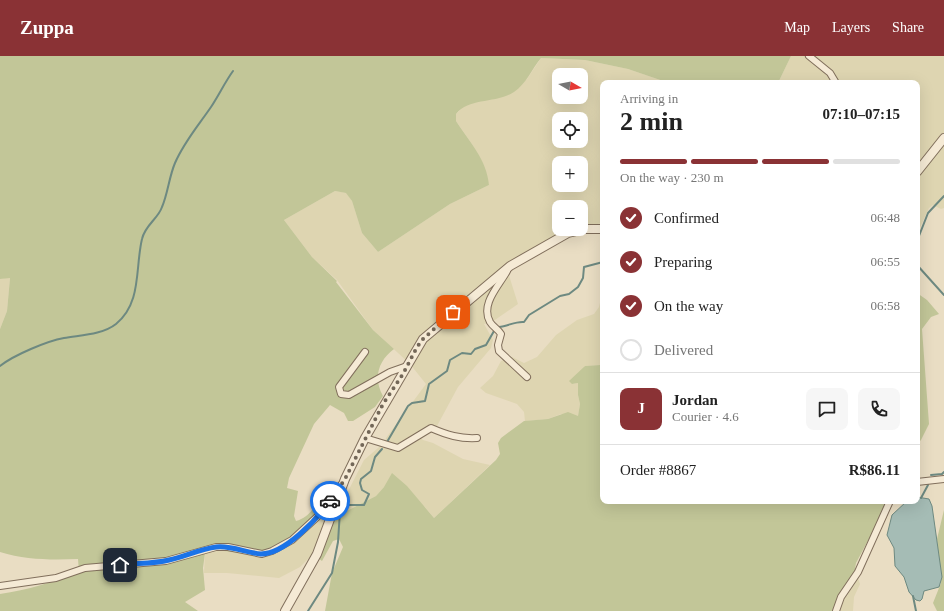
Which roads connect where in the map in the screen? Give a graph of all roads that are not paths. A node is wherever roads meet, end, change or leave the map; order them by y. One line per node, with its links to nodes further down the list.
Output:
1 (809, 56): 2 (street)
2 (834, 80)
3 (944, 138): 4 (street)
4 (920, 168)
5 (600, 229): 6 (street)
6 (510, 266): 8 (street); 9 (street)
7 (365, 352): 8 (street)
8 (407, 366): 10 (street)
9 (527, 377)
10 (365, 438): 11 (street); 12 (street)
11 (477, 438)
12 (345, 479): 16 (street); 17 (street)
13 (944, 479): 14 (street)
14 (920, 482)
15 (889, 504): 18 (street)
16 (0, 586)
17 (285, 611)
18 (836, 611)

